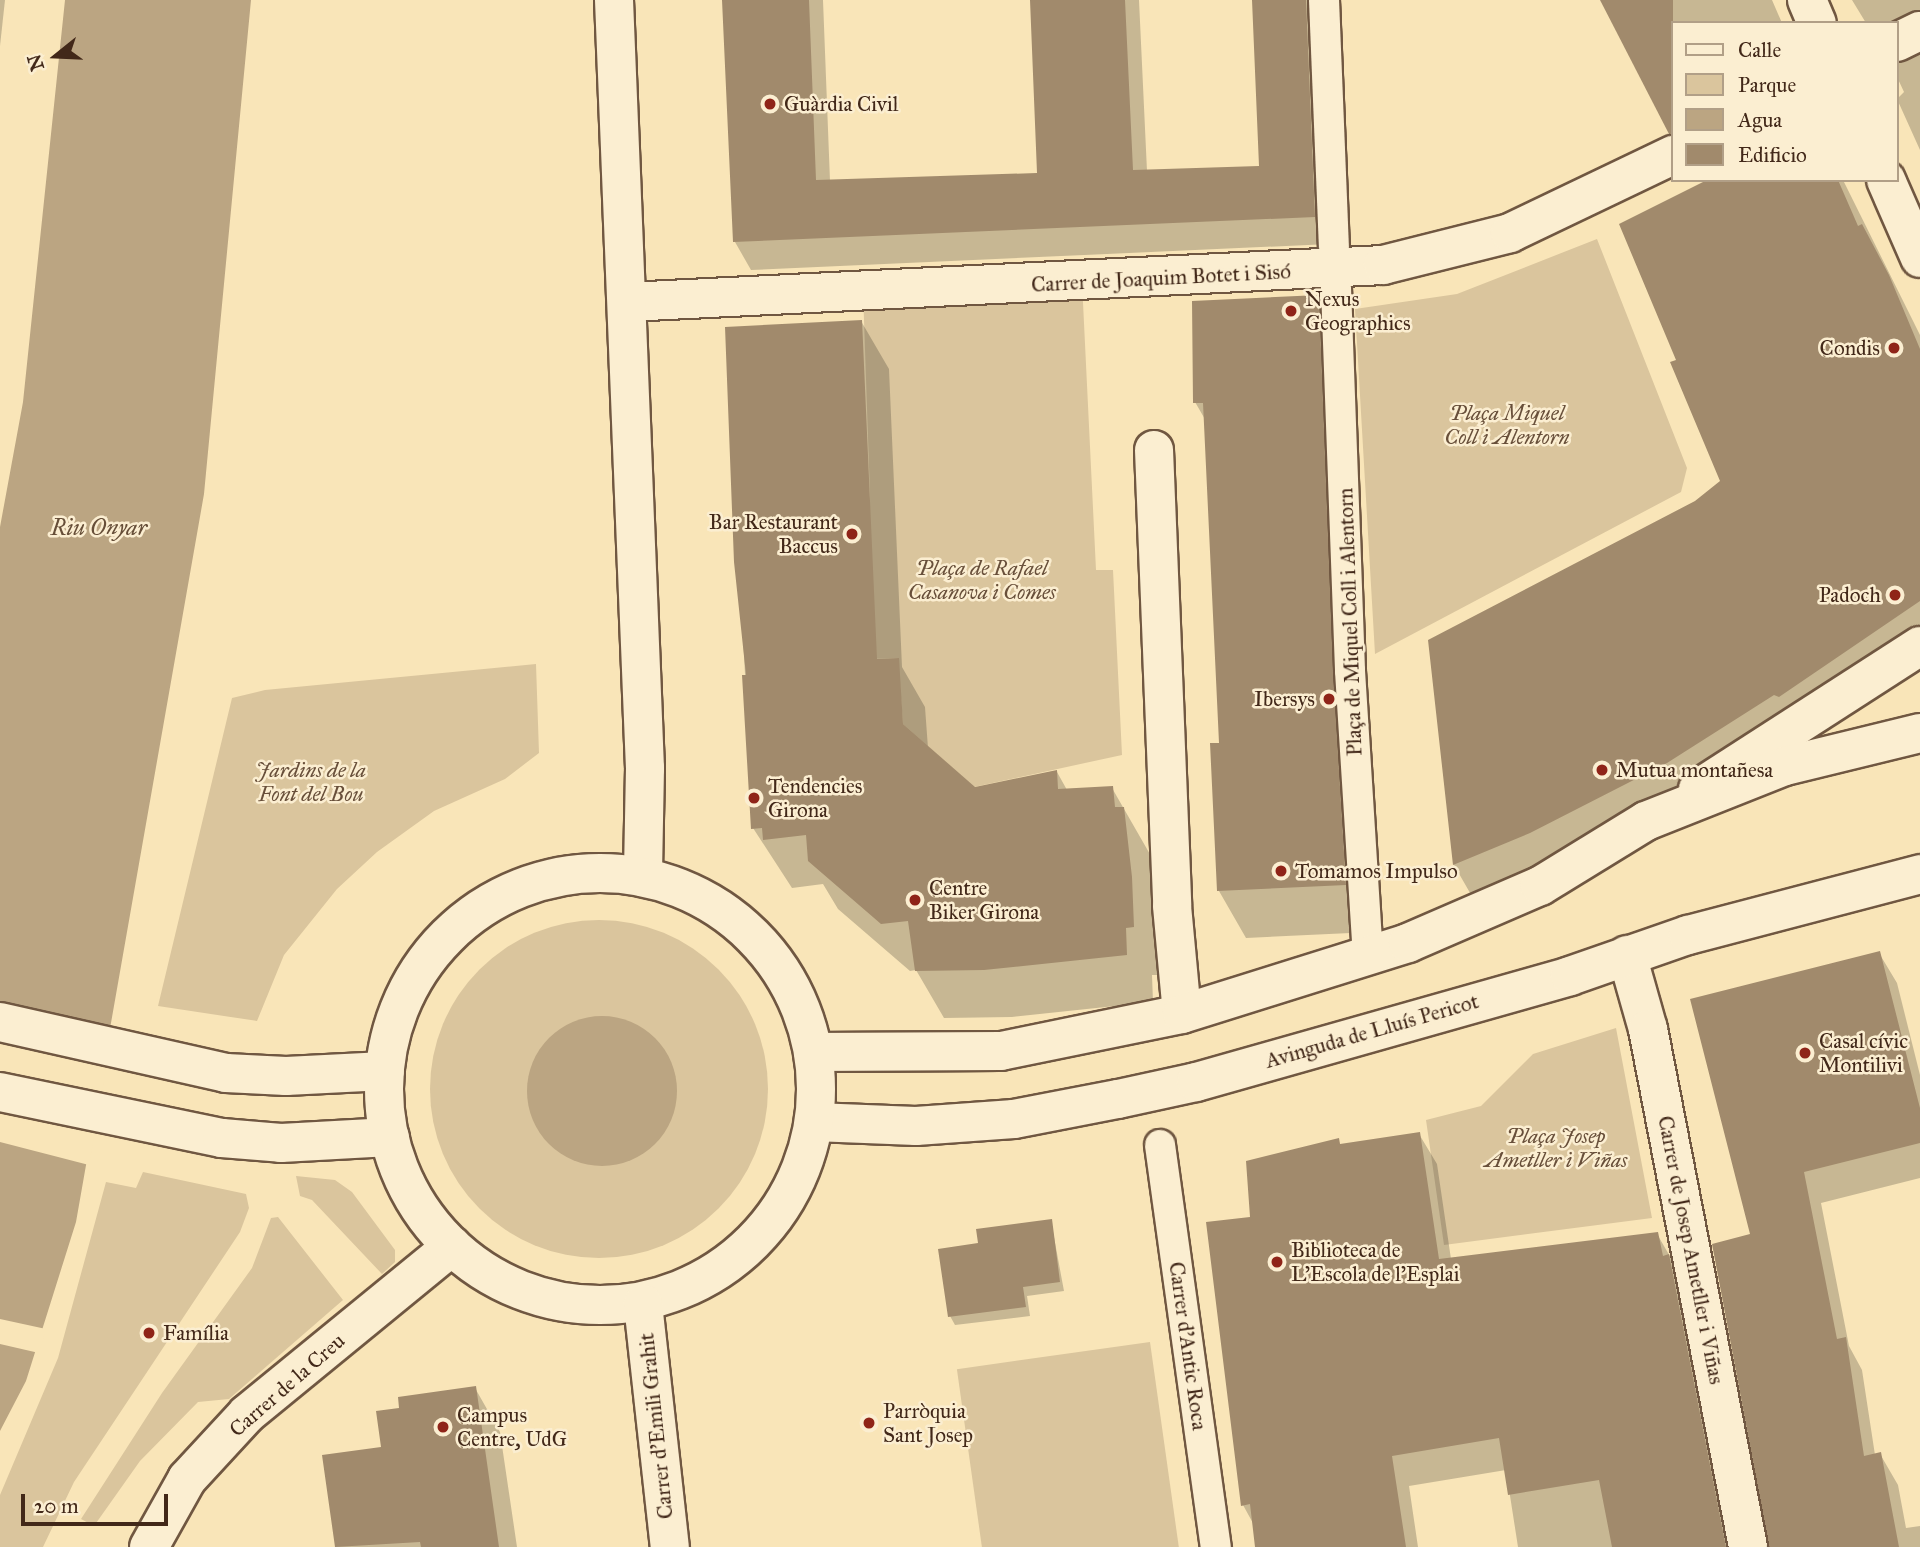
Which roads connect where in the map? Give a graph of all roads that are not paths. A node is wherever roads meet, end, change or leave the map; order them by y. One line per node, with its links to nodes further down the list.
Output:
1 (614, 0): 12 (street)
2 (1324, 0): 9 (street)
3 (1807, 0): 4 (street)
4 (1816, 21)
5 (1920, 31): 6 (street)
6 (1899, 41)
7 (1672, 155): 12 (street, Carrer de Joaquim Botet i Sisó)
8 (1887, 182): 10 (street)
9 (1334, 247)
10 (1920, 258)
11 (1336, 288): 20 (street, Plaça de Miquel Coll i Alentorn)
12 (627, 302): 18 (street)
13 (1154, 450): 21 (street)
14 (1920, 646): 16 (street)
15 (1920, 733): 16 (street)
16 (1646, 821): 20 (street)
17 (1920, 874): 19 (street, Avinguda de Lluís Pericot)
18 (643, 877): 23 (street); 24 (street)
19 (1627, 955): 26 (street, Avinguda de Lluís Pericot); 34 (street, Carrer de Josep Ametller i Viñas)
20 (1368, 956): 21 (street)
21 (1182, 1014): 23 (street)
22 (0, 1022): 24 (street)
23 (813, 1052): 26 (street)
24 (385, 1071): 27 (street)
25 (0, 1092): 27 (street)
26 (814, 1122): 30 (street)
27 (390, 1137): 29 (street)
28 (1160, 1144): 33 (street, Carrer d'Antic Roca)
29 (452, 1246): 30 (street); 31 (street, Carrer de la Creu)
30 (643, 1304): 32 (street, Carrer d'Emili Grahit)
31 (149, 1547)
32 (670, 1547)
33 (1216, 1547)
34 (1748, 1547)

